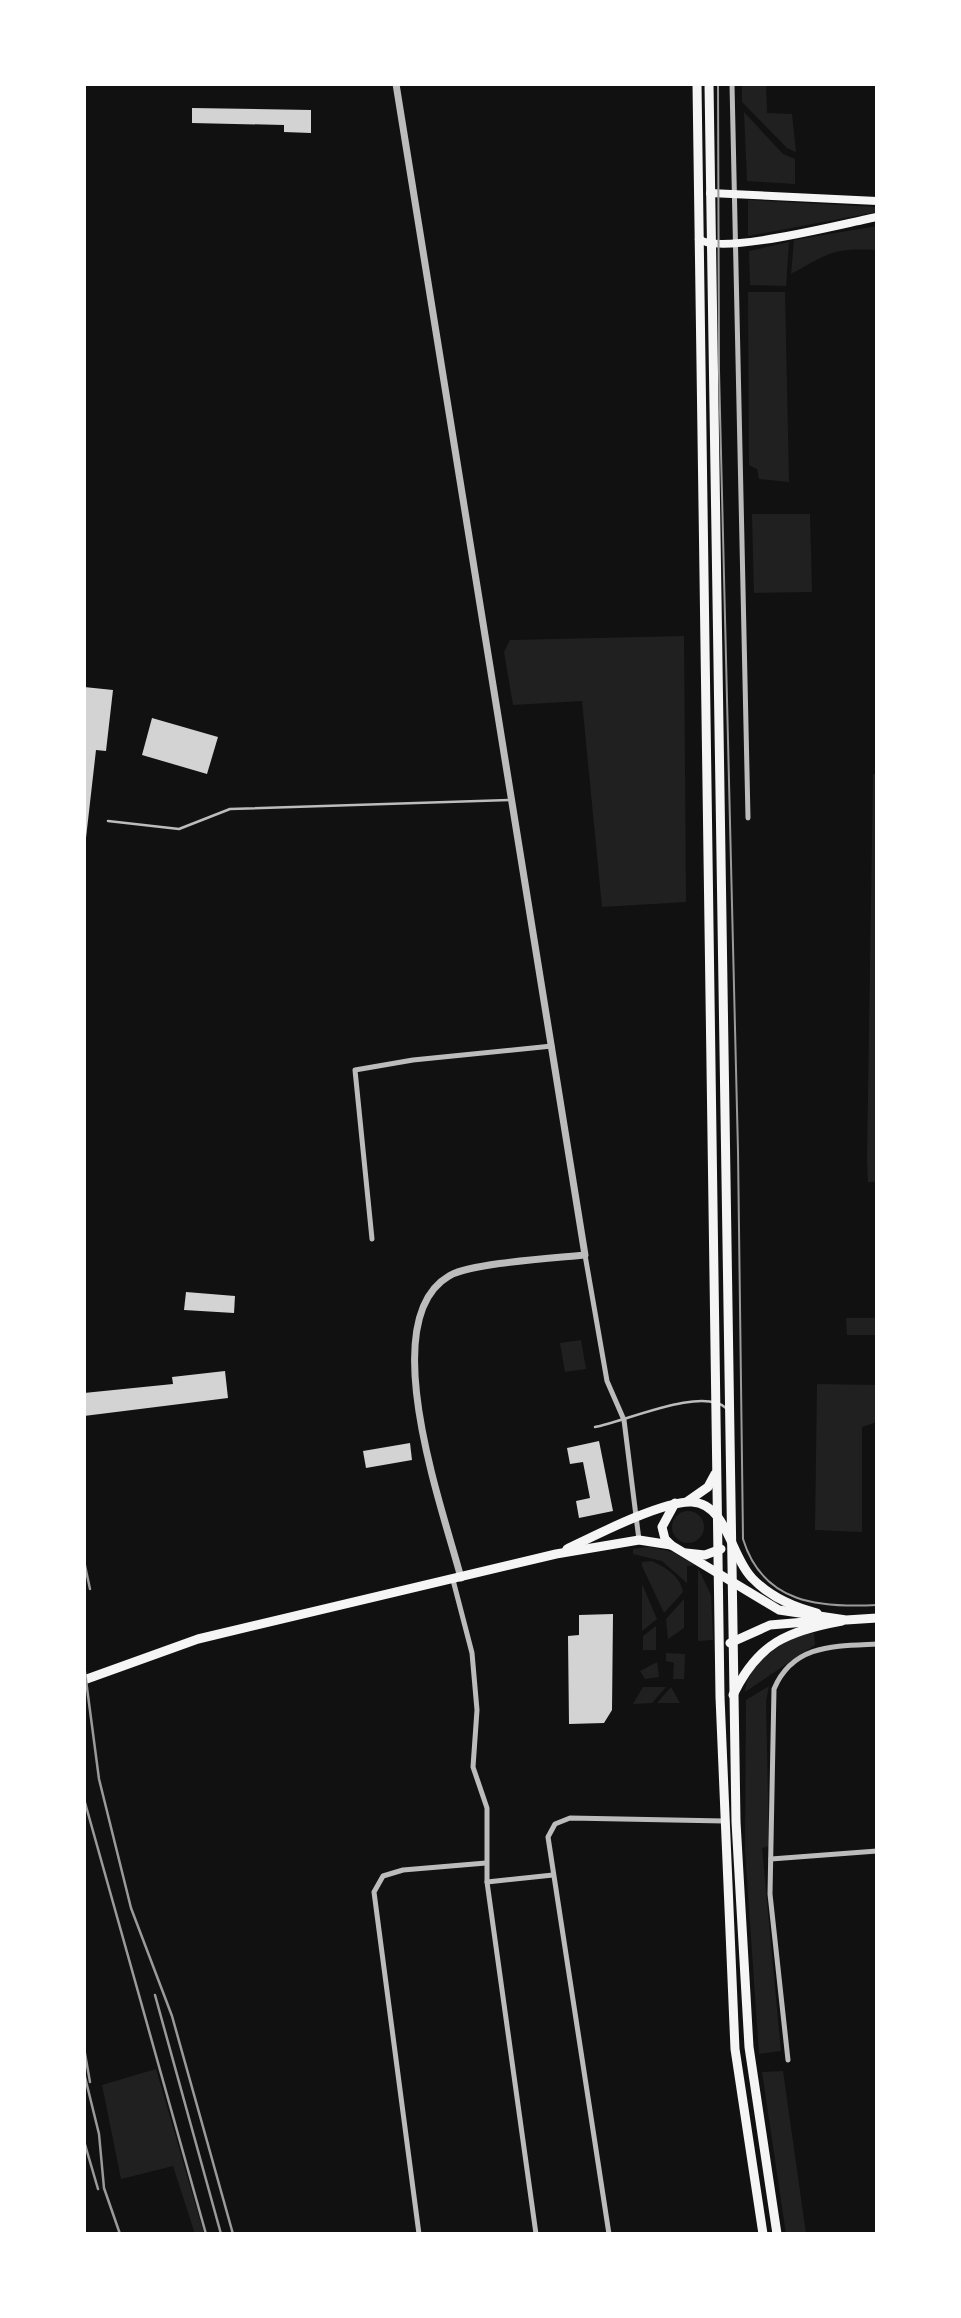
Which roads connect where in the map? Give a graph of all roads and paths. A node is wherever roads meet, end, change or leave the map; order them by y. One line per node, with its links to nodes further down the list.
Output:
1 (396, 84): 12 (street)
2 (697, 84): 9 (main road)
3 (709, 84): 5 (main road)
4 (732, 84): 6 (street)
5 (710, 193): 6 (main road); 11 (main road)
6 (733, 194): 7 (main road); 10 (street)
7 (877, 201)
8 (877, 217): 10 (main road)
9 (699, 239): 11 (main road); 18 (main road)
10 (736, 245): 11 (main road); 13 (street)
11 (710, 246): 19 (main road)
12 (513, 800): 14 (lane); 15 (street)
13 (748, 818)
14 (108, 821)
15 (552, 1046): 16 (street); 17 (street)
16 (372, 1239)
17 (585, 1255): 20 (street); 34 (street)
18 (715, 1402): 19 (lane); 20 (lane); 22 (main road)
19 (728, 1410): 28 (main road)
20 (624, 1420): 21 (lane); 26 (street)
21 (595, 1427)
22 (716, 1469): 23 (main road); 25 (main road)
23 (688, 1501): 24 (main road); 25 (main road)
24 (674, 1503): 26 (main road); 29 (main road)
25 (717, 1517): 28 (main road); 30 (main road)
26 (637, 1518): 27 (street); 32 (main road)
27 (639, 1541): 29 (main road); 32 (main road)
28 (730, 1542): 30 (main road); 35 (main road); 37 (main road)
29 (671, 1545): 31 (main road)
30 (718, 1551): 31 (main road); 33 (main road)
31 (686, 1553): 33 (main road)
32 (556, 1554): 34 (main road)
33 (719, 1575): 35 (main road); 40 (main road)
34 (457, 1579): 41 (main road); 46 (street)
35 (731, 1583): 37 (main road); 38 (main road)
36 (877, 1618): 37 (main road)
37 (846, 1620): 38 (main road); 42 (main road)
38 (732, 1641): 40 (main road); 42 (main road)
39 (877, 1644): 45 (street)
40 (719, 1653): 43 (main road)
41 (84, 1680)
42 (732, 1696): 54 (main road)
43 (724, 1821): 47 (street); 53 (main road)
44 (877, 1851): 45 (street)
45 (771, 1859): 49 (street)
46 (486, 1863): 48 (street); 50 (street)
47 (553, 1875): 48 (street); 52 (street)
48 (486, 1882): 51 (street)
49 (788, 2060)
50 (419, 2234)
51 (536, 2234)
52 (609, 2234)
53 (763, 2234)
54 (777, 2234)

